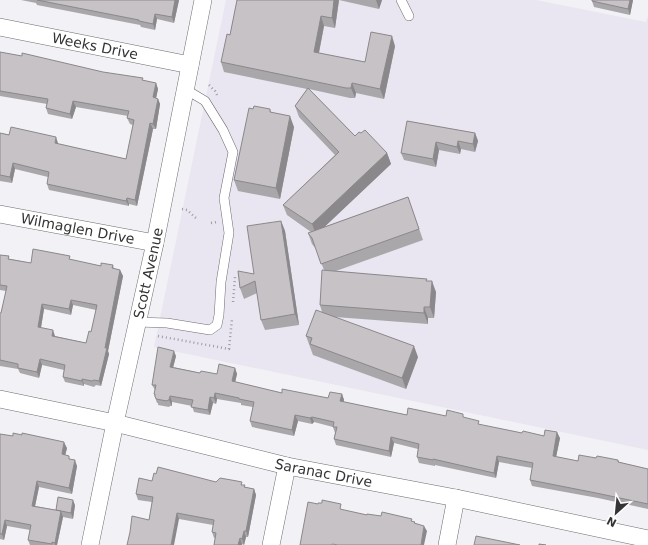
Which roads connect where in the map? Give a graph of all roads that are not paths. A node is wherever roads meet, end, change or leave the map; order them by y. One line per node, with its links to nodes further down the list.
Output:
1 (203, 0): 5 (street, Scott Avenue)
2 (401, 0): 3 (lane)
3 (409, 16)
4 (0, 27): 5 (street, Weeks Drive)
5 (190, 64): 6 (street, Scott Avenue)
6 (185, 89): 8 (street, Scott Avenue); 9 (lane)
7 (0, 214): 8 (street, Wilmaglen Drive)
8 (155, 242): 9 (street, Scott Avenue)
9 (137, 322): 11 (street, Scott Avenue)
10 (0, 399): 11 (street, Saranac Drive)
11 (115, 423): 12 (street, Saranac Drive); 15 (street, Scott Avenue)
12 (287, 466): 13 (street, Saranac Drive); 16 (street)
13 (456, 498): 14 (street, Saranac Drive); 17 (street)
14 (648, 539)
15 (90, 545)
16 (271, 545)
17 (447, 545)

